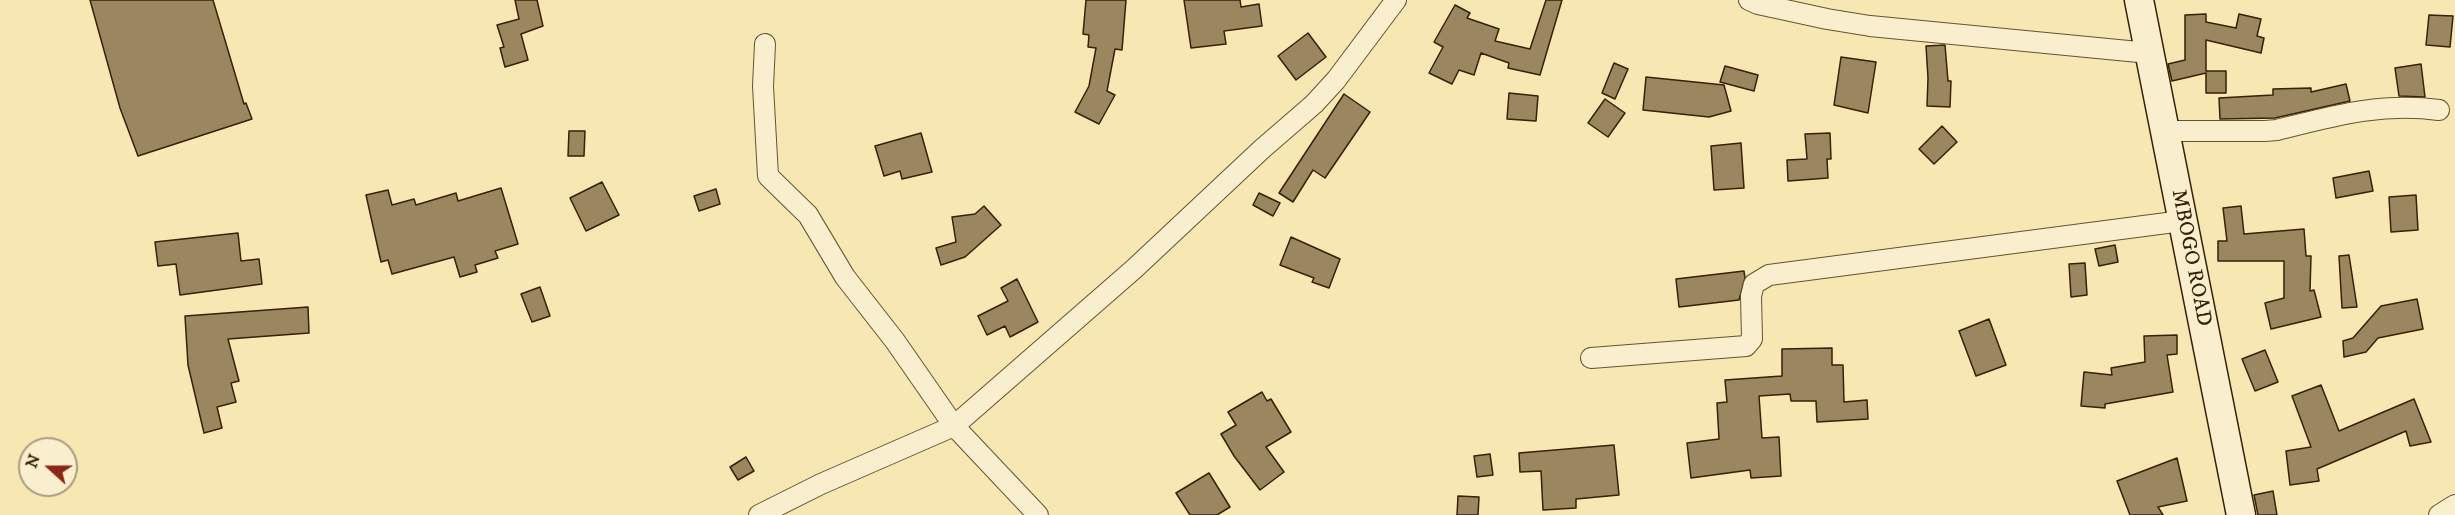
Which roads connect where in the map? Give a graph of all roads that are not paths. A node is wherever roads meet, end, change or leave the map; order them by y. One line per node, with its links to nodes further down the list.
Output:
1 (1396, 0): 10 (street)
2 (1749, 0): 5 (street)
3 (2139, 0): 5 (main road, MBOGO ROAD)
4 (765, 44): 10 (street)
5 (2149, 53): 7 (main road, MBOGO ROAD)
6 (2439, 110): 7 (street)
7 (2165, 131): 8 (main road, MBOGO ROAD)
8 (2182, 221): 9 (street); 14 (main road, MBOGO ROAD)
9 (1591, 358)
10 (954, 426): 12 (street); 13 (street)
11 (2455, 505): 15 (street)
12 (759, 515)
13 (1038, 515)
14 (2241, 515)
15 (2439, 515)

